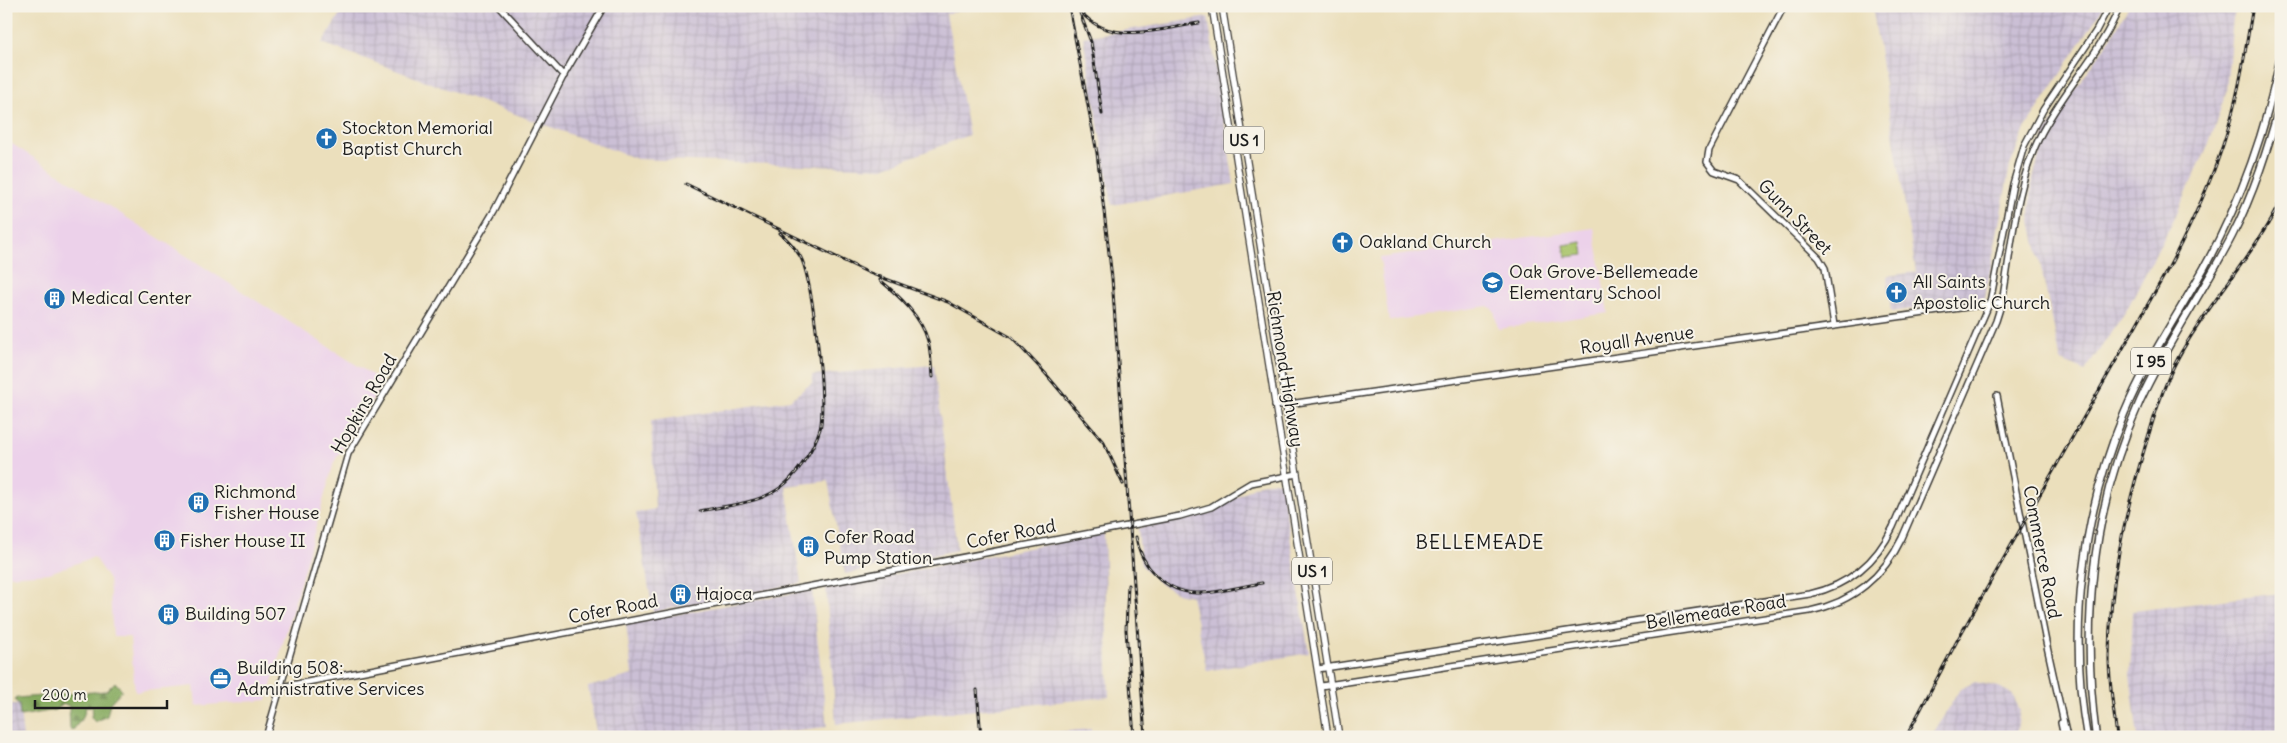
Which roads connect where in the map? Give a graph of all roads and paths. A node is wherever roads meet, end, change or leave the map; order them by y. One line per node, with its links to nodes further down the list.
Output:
1 (499, 6): 9 (main road)
2 (604, 6): 9 (main road, Hopkins Road)
3 (1212, 6): 16 (main road, Richmond Highway / US 1)
4 (1222, 6): 15 (main road, Richmond Highway / US 1)
5 (1784, 6): 13 (main road, Gunn Street)
6 (2109, 6): 12 (main road)
7 (2120, 6): 11 (main road)
8 (2281, 56): 28 (highway, I 95)
9 (564, 76): 23 (main road, Hopkins Road)
10 (2281, 102): 29 (highway, I 95)
11 (2002, 302): 12 (main road, Royall Avenue); 21 (main road, Bellemeade Road)
12 (1990, 304): 13 (main road, Royall Avenue); 19 (main road, Bellemeade Road)
13 (1834, 325): 15 (main road, Royall Avenue)
14 (1998, 396): 27 (main road, Commerce Road)
15 (1286, 404): 16 (main road, Royall Avenue); 17 (main road, Richmond Highway / US 1)
16 (1275, 406): 18 (main road, Richmond Highway / US 1)
17 (1297, 474): 18 (main road, Cofer Road); 19 (main road, Richmond Highway / US 1)
18 (1287, 475): 20 (main road, Richmond Highway / US 1); 23 (main road, Cofer Road)
19 (1328, 668): 20 (main road, Bellemeade Road); 21 (main road, Richmond Highway / US 1)
20 (1318, 670): 22 (main road, Richmond Highway / US 1)
21 (1331, 685): 22 (main road, Bellemeade Road); 26 (main road, Richmond Highway / US 1)
22 (1321, 686): 25 (main road, Richmond Highway / US 1)
23 (281, 687): 24 (main road, Hopkins Road)
24 (266, 737)
25 (1328, 737)
26 (1338, 737)
27 (2065, 737)
28 (2087, 737)
29 (2096, 737)

